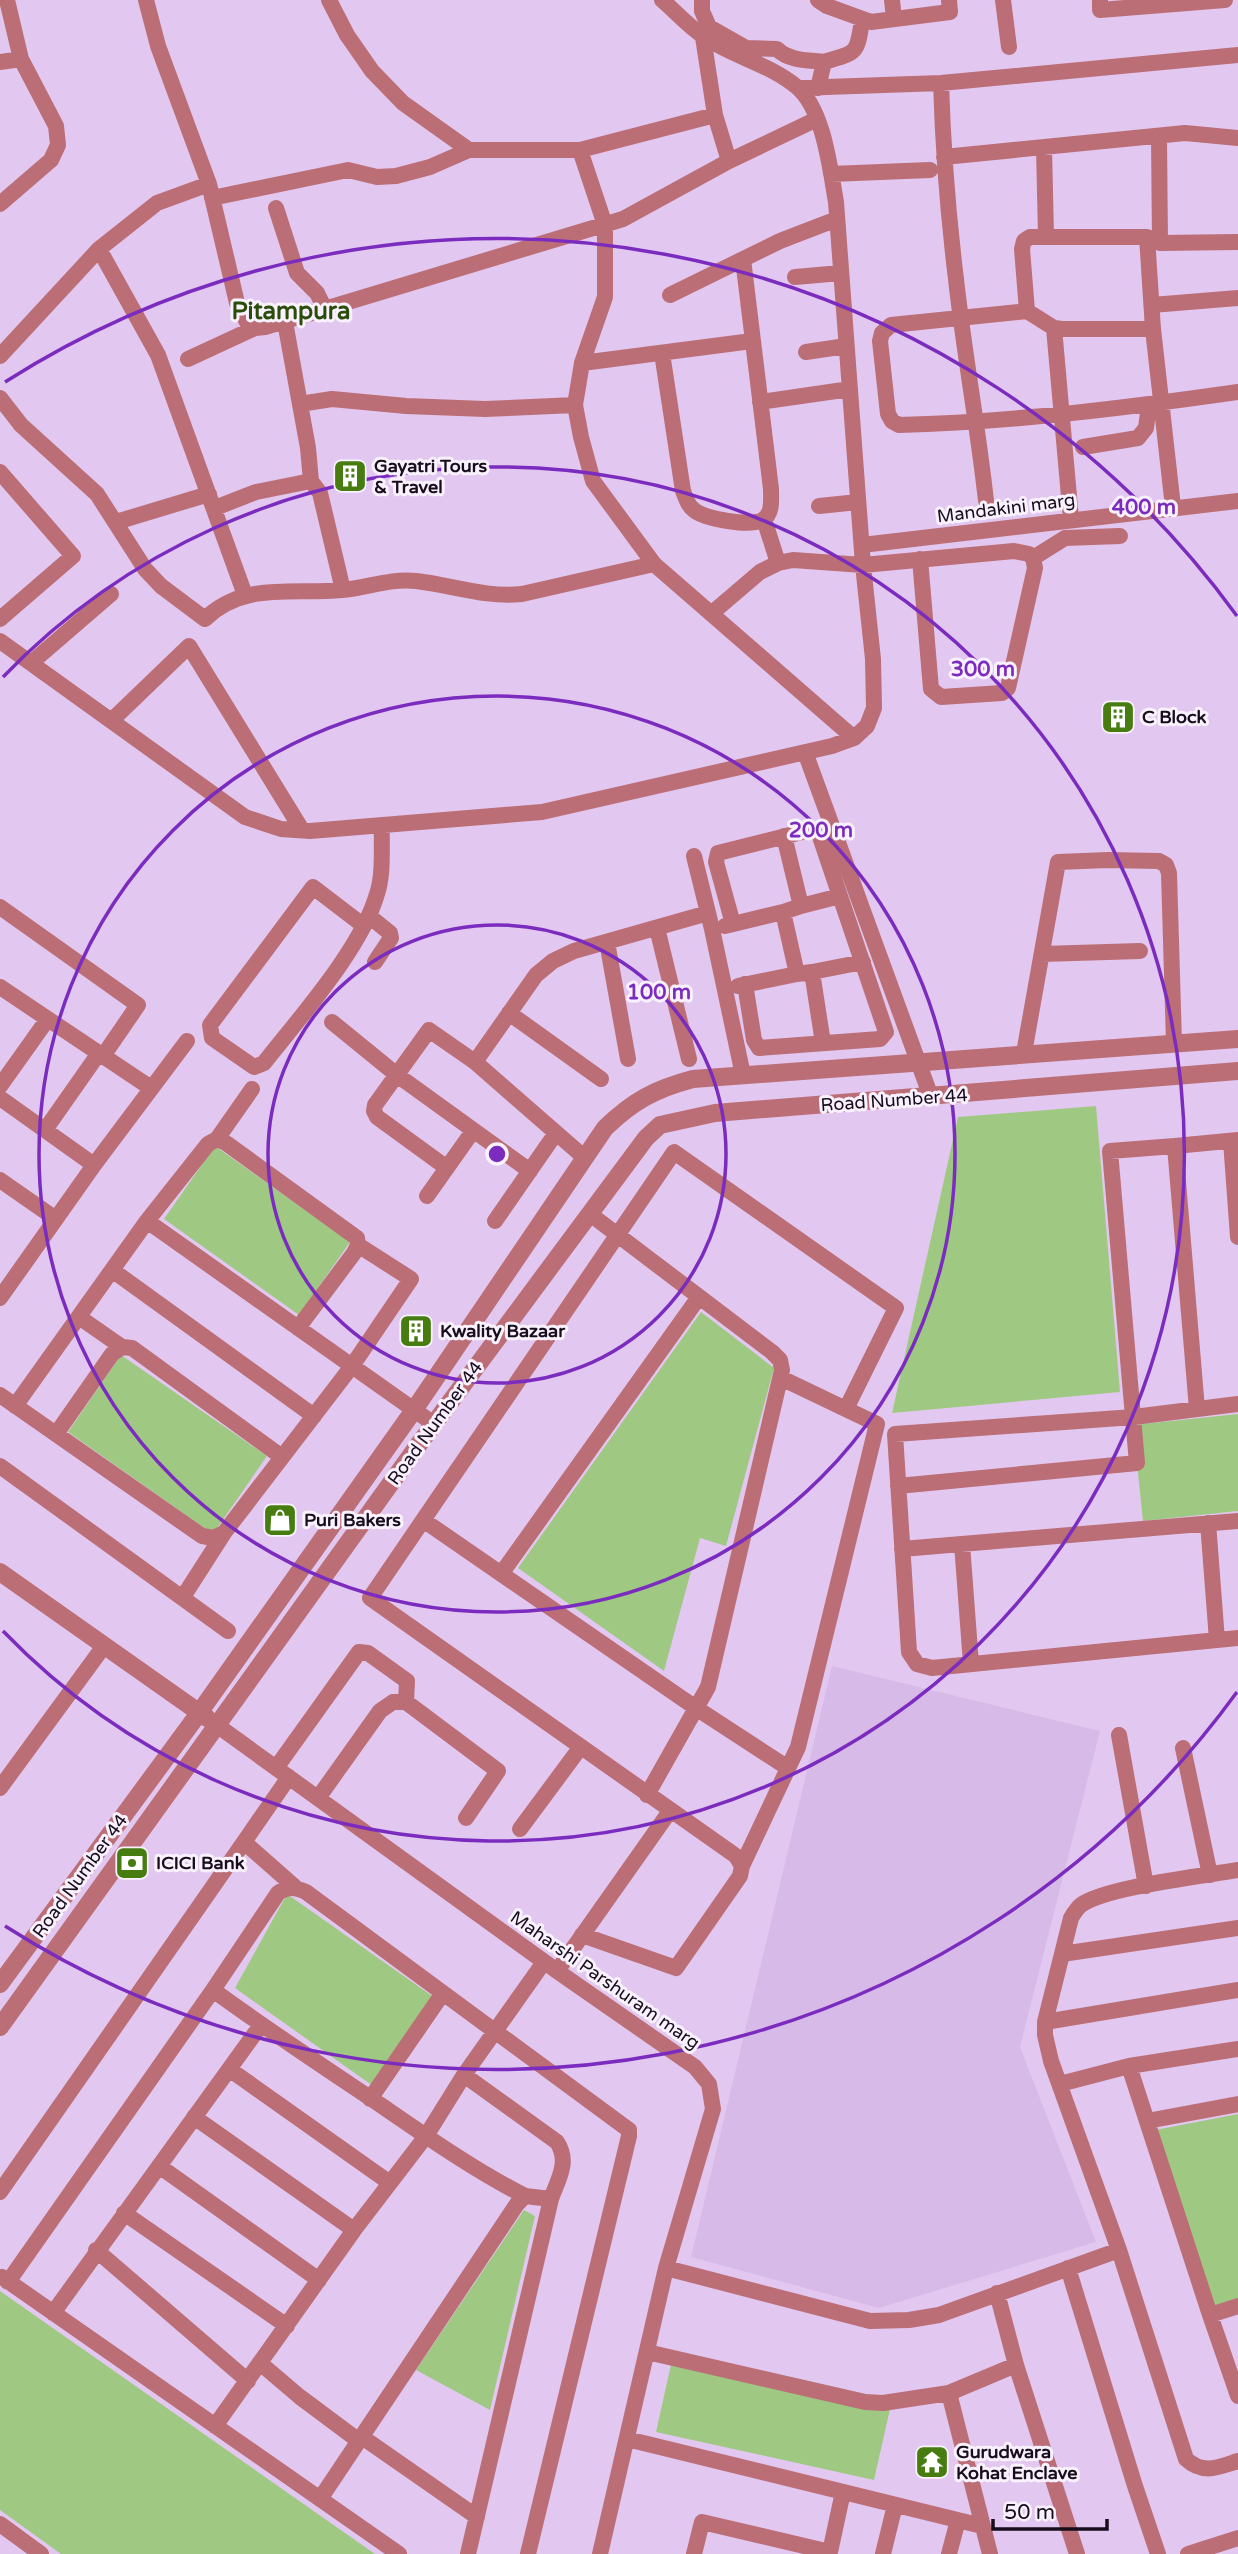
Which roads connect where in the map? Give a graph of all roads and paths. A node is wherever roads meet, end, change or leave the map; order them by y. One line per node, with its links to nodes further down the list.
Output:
1 (7, 0): 18 (street)
2 (146, 0): 35 (street)
3 (329, 0): 29 (street)
4 (663, 0): 15 (street)
5 (702, 0): 20 (street)
6 (818, 0): 14 (street)
7 (892, 0): 13 (street)
8 (949, 0): 13 (street)
9 (1003, 0): 16 (street)
10 (1100, 0): 12 (street)
11 (1225, 0): 12 (street)
12 (1199, 1)
13 (894, 19): 14 (street)
14 (862, 20): 20 (street)
15 (703, 37): 22 (street); 24 (street)
16 (1009, 47)
17 (1238, 55): 21 (street)
18 (21, 59): 19 (street); 36 (street)
19 (0, 62)
20 (824, 62): 23 (street)
21 (941, 83): 23 (street); 31 (street)
22 (798, 88): 23 (street); 25 (street)
23 (818, 88)
24 (715, 115): 30 (street); 32 (street)
25 (817, 119): 32 (street); 34 (street)
26 (1158, 136): 27 (street); 28 (street); 41 (street)
27 (1238, 138)
28 (1044, 148): 31 (street); 40 (street)
29 (469, 150): 30 (street); 35 (street)
30 (580, 150): 39 (street)
31 (944, 157): 52 (street)
32 (729, 160): 39 (street)
33 (930, 170): 34 (street)
34 (831, 174): 38 (street)
35 (210, 191): 43 (street); 54 (street)
36 (0, 204)
37 (276, 208): 50 (street)
38 (837, 219): 44 (street); 45 (street)
39 (605, 225): 50 (street); 63 (street)
40 (1046, 236): 41 (street); 51 (street)
41 (1154, 240): 42 (street); 49 (street)
42 (1238, 242)
43 (99, 249): 61 (street); 76 (street)
44 (743, 259): 47 (street); 57 (street)
45 (841, 272): 46 (street); 58 (street)
46 (795, 277)
47 (670, 295)
48 (1238, 298): 49 (street)
49 (1152, 305): 56 (street)
50 (325, 309): 53 (street)
51 (1027, 311): 52 (street); 55 (street)
52 (961, 319): 72 (street); 72 (street)
53 (285, 322): 54 (street); 68 (street)
54 (255, 328): 62 (street)
55 (1054, 328): 56 (street); 71 (street)
56 (1153, 329): 69 (street)
57 (752, 341): 60 (street); 67 (street)
58 (846, 346): 59 (street); 64 (street)
59 (806, 352)
60 (662, 353): 63 (street); 82 (street)
61 (0, 356)
62 (188, 359)
63 (582, 363): 70 (street)
64 (850, 389): 67 (street); 79 (street)
65 (1238, 392): 69 (street)
66 (0, 398): 84 (street)
67 (760, 402): 82 (street)
68 (300, 404): 70 (street); 75 (street)
69 (1156, 404): 71 (street); 73 (street); 81 (street)
70 (575, 405): 92 (street)
71 (1061, 414): 72 (street); 83 (street)
72 (977, 423): 77 (street)
73 (1083, 447)
74 (0, 472): 98 (street)
75 (311, 481): 76 (street); 94 (street)
76 (212, 501): 84 (street); 96 (street)
77 (986, 501)
78 (1238, 501): 81 (street, Mandakini marg)
79 (858, 502): 80 (street); 87 (street)
80 (819, 506)
81 (1173, 507): 83 (street, Mandakini marg)
82 (764, 519): 91 (street)
83 (1071, 519): 85 (street, Mandakini marg)
84 (116, 522): 96 (street)
85 (989, 530): 87 (street, Mandakini marg); 88 (street)
86 (1120, 536): 89 (street)
87 (862, 545): 93 (street)
88 (992, 552): 89 (street); 90 (street)
89 (1033, 558): 90 (street)
90 (920, 559): 93 (street)
91 (778, 563): 93 (street); 97 (street)
92 (654, 564): 94 (street); 97 (street)
93 (863, 565): 102 (street)
94 (343, 590): 96 (street)
95 (111, 594): 100 (street)
96 (245, 595)
97 (712, 613): 102 (street)
98 (0, 619)
99 (0, 641): 100 (street)
100 (31, 663): 101 (street)
101 (111, 721): 105 (street); 105 (street)
102 (854, 738): 103 (street)
103 (805, 752): 104 (street); 136 (street)
104 (382, 825): 105 (street); 112 (street)
105 (302, 830)
106 (784, 836): 108 (street); 109 (street); 114 (street)
107 (694, 856): 113 (street)
108 (840, 896): 109 (street); 120 (street)
109 (801, 906): 111 (street)
110 (0, 907): 133 (street)
111 (783, 912): 114 (street); 121 (street)
112 (366, 921): 112 (street); 119 (street)
113 (710, 921): 114 (street); 115 (street); 124 (street)
114 (733, 924)
115 (657, 928): 116 (street); 135 (street)
116 (607, 942): 125 (street); 134 (street)
117 (1140, 951): 118 (street)
118 (1042, 954): 131 (street); 132 (street)
119 (375, 962)
120 (863, 962): 121 (street); 130 (street)
121 (804, 973): 122 (street); 130 (street)
122 (745, 984): 124 (street); 130 (street)
123 (0, 987): 126 (street)
124 (724, 988): 140 (street)
125 (509, 1013): 137 (street); 141 (street)
126 (47, 1020): 133 (street); 142 (street)
127 (332, 1023): 139 (street)
128 (1238, 1039): 131 (street, Road Number 44)
129 (187, 1041): 143 (street)
130 (823, 1043)
131 (1174, 1043): 132 (street, Road Number 44)
132 (1024, 1053): 136 (street, Road Number 44)
133 (101, 1055): 143 (street); 147 (street)
134 (628, 1059)
135 (689, 1059)
136 (917, 1061): 140 (street, Road Number 44); 145 (street)
137 (475, 1062): 139 (street); 149 (street)
138 (1238, 1071): 145 (street, Road Number 44)
139 (397, 1075): 148 (street); 155 (street)
140 (743, 1075): 153 (street, Road Number 44)
141 (601, 1079)
142 (0, 1086)
143 (151, 1088): 154 (street)
144 (252, 1089): 150 (street)
145 (931, 1097): 159 (street, Road Number 44)
146 (0, 1098): 147 (street)
147 (45, 1130): 154 (street)
148 (473, 1131): 155 (street); 156 (street)
149 (556, 1133): 153 (street); 156 (street)
150 (217, 1139): 161 (street); 165 (street)
151 (1234, 1141): 152 (street); 164 (street)
152 (1175, 1146): 178 (street); 181 (street)
153 (584, 1158): 179 (street, Road Number 44)
154 (94, 1165): 160 (street)
155 (447, 1168): 158 (street)
156 (530, 1171): 162 (street)
157 (0, 1180): 160 (street)
158 (427, 1196)
159 (590, 1214): 163 (street); 182 (street, Road Number 44)
160 (55, 1219): 168 (street)
161 (147, 1221): 166 (street); 170 (street)
162 (495, 1221)
163 (617, 1235): 167 (street); 177 (street); 187 (street)
164 (1238, 1237)
165 (358, 1245): 170 (street); 172 (street)
166 (112, 1270): 169 (street); 180 (street)
167 (699, 1297): 173 (street); 194 (street)
168 (0, 1298)
169 (79, 1317): 171 (street); 176 (street)
170 (298, 1328): 172 (street)
171 (122, 1347): 183 (street); 184 (street)
172 (352, 1366): 179 (street); 180 (street)
173 (781, 1378): 177 (street); 202 (street)
174 (0, 1395): 176 (street)
175 (1238, 1404): 178 (street)
176 (15, 1406): 183 (street)
177 (846, 1409): 208 (street)
178 (1197, 1409): 181 (street)
179 (414, 1410): 182 (street); 203 (street, Road Number 44)
180 (314, 1416): 184 (street)
181 (1134, 1417): 186 (street); 186 (street)
182 (434, 1424): 204 (street, Road Number 44)
183 (57, 1434): 190 (street)
184 (282, 1457): 190 (street)
185 (0, 1466): 195 (street)
186 (898, 1486): 192 (street)
187 (424, 1520): 194 (street); 206 (street)
188 (1238, 1521): 189 (street)
189 (1208, 1523): 191 (street); 198 (street)
190 (224, 1533): 195 (street)
191 (962, 1544): 192 (street); 200 (street)
192 (902, 1549): 200 (street)
193 (0, 1572): 199 (street)
194 (501, 1574): 202 (street)
195 (183, 1597): 196 (street)
196 (228, 1631)
197 (1238, 1638): 198 (street)
198 (1217, 1640): 200 (street)
199 (104, 1646): 203 (street); 210 (street)
200 (971, 1664)
201 (406, 1702): 209 (street); 212 (street); 214 (street)
202 (696, 1708): 208 (street); 211 (street)
203 (199, 1713): 204 (street); 226 (street, Road Number 44)
204 (218, 1726): 209 (street, Maharshi Parshuram marg); 232 (street, Road Number 44)
205 (1119, 1735): 220 (street)
206 (580, 1748): 211 (street); 215 (street)
207 (1183, 1748): 219 (street)
208 (788, 1768): 217 (street)
209 (283, 1773): 212 (street, Maharshi Parshuram marg); 216 (street)
210 (2, 1780)
211 (647, 1795): 213 (street)
212 (318, 1798): 225 (street, Maharshi Parshuram marg)
213 (670, 1811): 217 (street); 223 (street)
214 (466, 1818)
215 (520, 1829)
216 (244, 1842): 221 (street); 246 (street)
217 (742, 1866): 223 (street)
218 (1238, 1870): 219 (street)
219 (1210, 1875): 220 (street)
220 (1146, 1886): 224 (street)
221 (295, 1887): 227 (street); 229 (street)
222 (1238, 1928): 224 (street)
223 (582, 1935): 225 (street)
224 (1062, 1954): 230 (street)
225 (550, 1966): 233 (street); 253 (street, Maharshi Parshuram marg)
226 (0, 1984)
227 (213, 1990): 231 (street); 255 (street)
228 (1238, 1990): 230 (street)
229 (443, 1993): 233 (street); 239 (street)
230 (1045, 2022): 238 (street)
231 (261, 2025): 236 (street); 239 (street)
232 (0, 2027)
233 (495, 2031): 237 (street); 285 (street)
234 (1238, 2049): 235 (street)
235 (1129, 2066): 238 (street); 242 (street)
236 (229, 2069): 241 (street); 245 (street)
237 (464, 2076): 243 (street); 248 (street)
238 (1060, 2084): 252 (street)
239 (370, 2099): 243 (street)
240 (1238, 2104): 242 (street)
241 (194, 2117): 244 (street); 250 (street)
242 (1147, 2121): 260 (street)
243 (426, 2136): 245 (street); 247 (street)
244 (159, 2166): 249 (street); 256 (street)
245 (390, 2183): 250 (street)
246 (0, 2192)
247 (525, 2196): 248 (street); 270 (street)
248 (551, 2199): 276 (street)
249 (124, 2213): 251 (street); 261 (street)
250 (354, 2230): 256 (street)
251 (96, 2250): 259 (street); 266 (street)
252 (1119, 2250): 254 (street); 272 (street)
253 (666, 2268): 257 (street); 262 (street, Maharshi Parshuram marg)
254 (1068, 2268): 257 (street); 292 (street)
255 (4, 2279): 259 (street)
256 (319, 2280): 261 (street)
257 (997, 2293): 264 (street)
258 (1238, 2306): 260 (street)
259 (53, 2313): 269 (street)
260 (1210, 2315): 265 (street)
261 (287, 2326): 263 (street)
262 (647, 2352): 267 (street); 271 (street, Maharshi Parshuram marg)
263 (260, 2363): 266 (street); 270 (street)
264 (1016, 2365): 267 (street); 291 (street)
265 (1235, 2376): 268 (street)
266 (248, 2381): 269 (street)
267 (948, 2392): 279 (street)
268 (1238, 2396)
269 (215, 2426): 274 (street)
270 (361, 2439): 274 (street); 276 (street)
271 (627, 2439): 273 (street); 286 (street, Maharshi Parshuram marg)
272 (1238, 2461)
273 (843, 2492): 275 (street); 281 (street)
274 (320, 2500): 283 (street)
275 (895, 2505): 277 (street); 288 (street)
276 (477, 2517): 284 (street)
277 (958, 2521): 279 (street); 289 (street)
278 (0, 2524): 282 (street)
279 (982, 2526): 290 (street)
280 (1238, 2538): 293 (street)
281 (829, 2553): 287 (street)
282 (41, 2554)
283 (399, 2554)
284 (468, 2554)
285 (528, 2554)
286 (600, 2554)
287 (694, 2554)
288 (883, 2554)
289 (949, 2554)
290 (990, 2554)
291 (1077, 2554)
292 (1158, 2554)
293 (1188, 2554)

